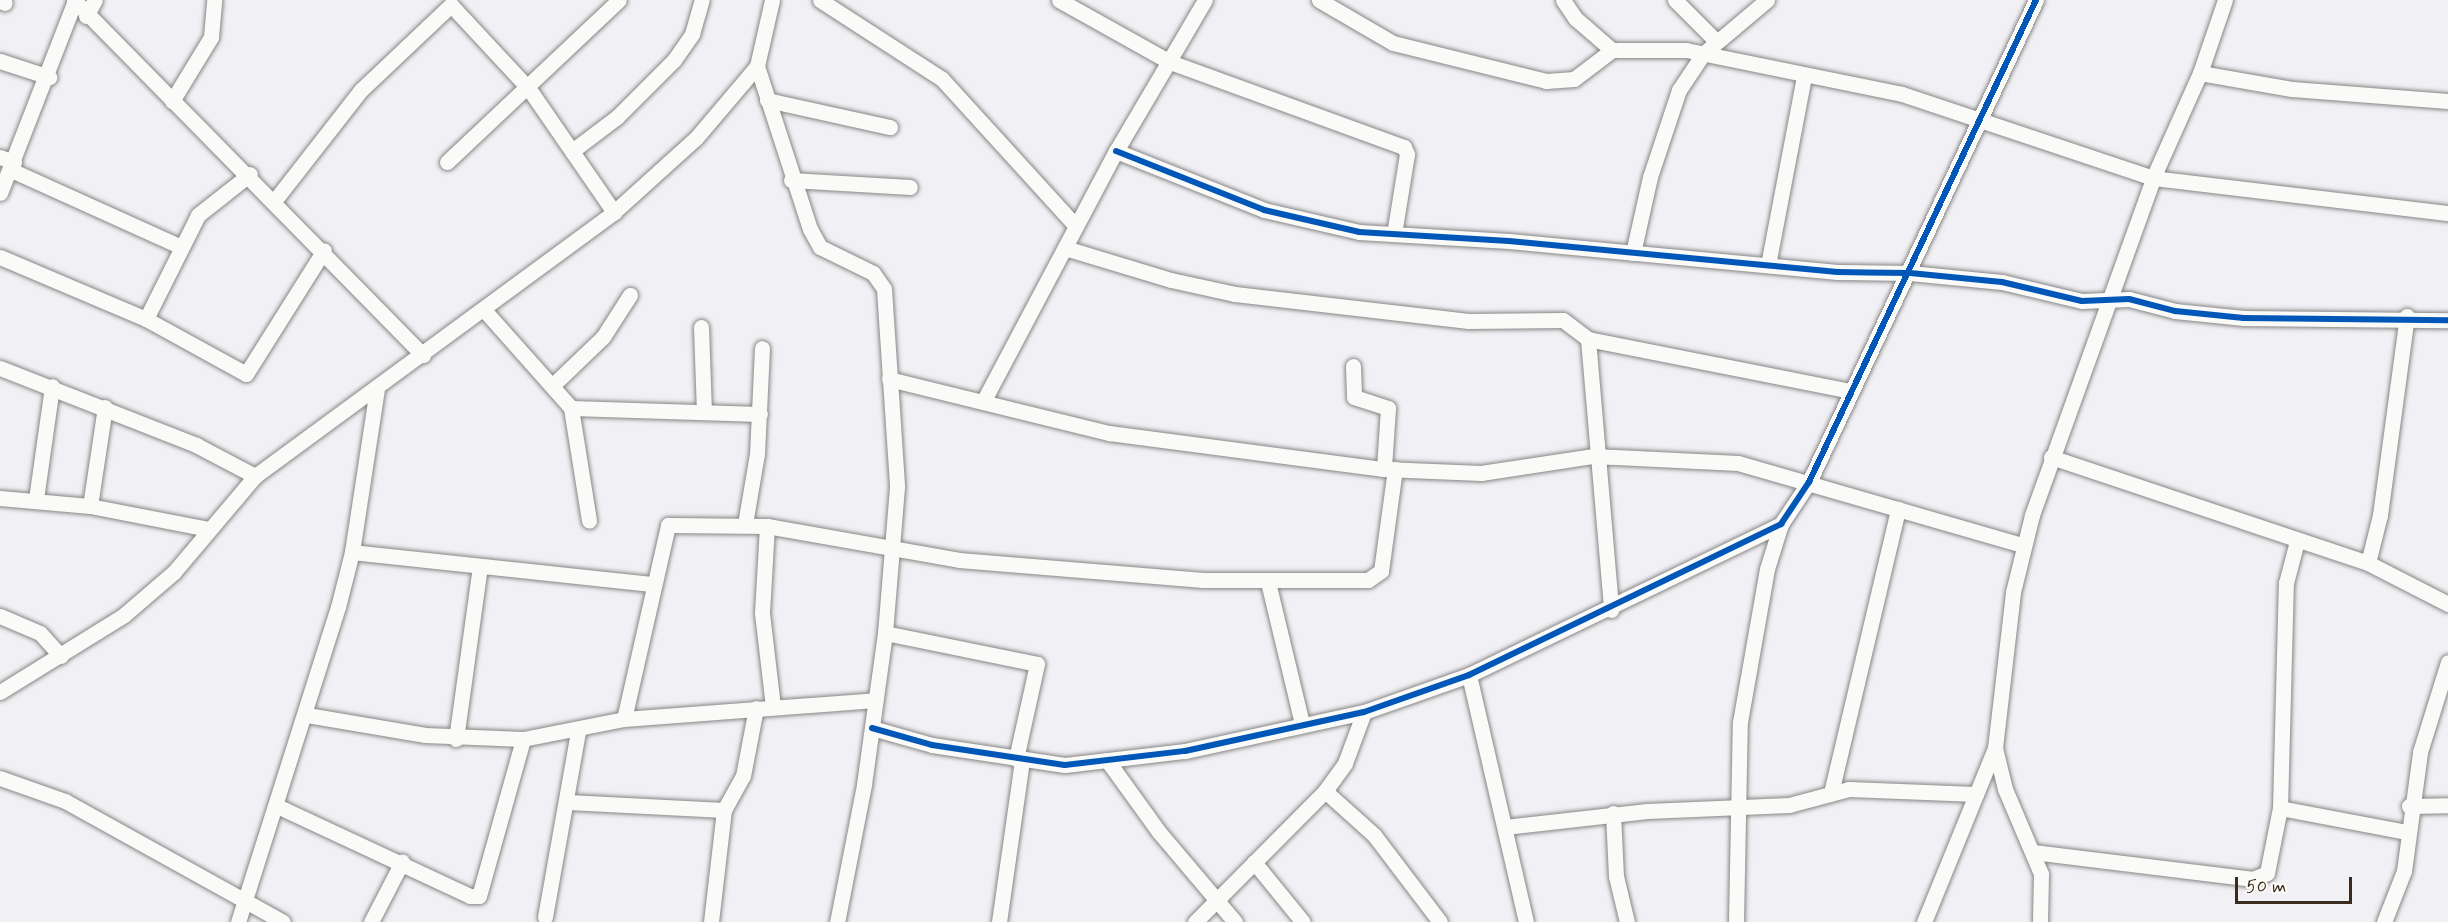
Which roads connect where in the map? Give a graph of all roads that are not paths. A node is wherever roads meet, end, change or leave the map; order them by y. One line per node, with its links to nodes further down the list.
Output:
1 (95, 0): 16 (street)
2 (214, 0): 28 (street)
3 (620, 0): 26 (street)
4 (702, 0): 32 (street)
5 (772, 0): 22 (street)
6 (820, 0): 44 (street)
7 (1059, 0): 21 (street)
8 (1205, 0): 21 (street)
9 (1319, 0): 18 (street)
10 (1563, 0): 18 (street)
11 (1675, 0): 17 (street)
12 (1767, 0): 17 (street)
13 (2036, 0): 30 (street)
14 (2225, 0): 23 (street)
15 (75, 1): 16 (street); 25 (street)
16 (86, 16): 28 (street)
17 (1716, 41): 19 (street)
18 (1612, 50): 19 (street)
19 (1703, 54): 24 (street); 49 (street)
20 (0, 61): 25 (street)
21 (1170, 62): 33 (street); 45 (street)
22 (757, 66): 27 (street); 42 (street)
23 (2200, 73): 29 (street); 37 (street)
24 (1804, 76): 30 (street); 51 (street)
25 (49, 77): 35 (street)
26 (529, 89): 32 (street); 34 (street); 41 (street)
27 (767, 100): 31 (street); 38 (street)
28 (172, 101): 36 (street)
29 (2448, 101)
30 (1982, 117): 37 (street); 52 (street)
31 (890, 126)
32 (572, 151): 42 (street)
33 (1116, 151): 44 (street); 45 (street)
34 (447, 162)
35 (8, 163): 40 (street); 46 (street)
36 (250, 174): 41 (street); 46 (street)
37 (2153, 178): 43 (street); 54 (street)
38 (791, 180): 39 (street); 65 (street)
39 (910, 188)
40 (0, 193)
41 (274, 200): 48 (street)
42 (614, 212): 55 (street)
43 (2448, 213)
44 (1075, 225): 47 (street)
45 (1394, 234): 49 (street)
46 (179, 246): 57 (street)
47 (1065, 248): 60 (street); 70 (street)
48 (324, 250): 57 (street); 62 (street)
49 (1633, 253): 51 (street)
50 (0, 257): 57 (street)
51 (1768, 265): 52 (street)
52 (1910, 273): 54 (street); 69 (street)
53 (630, 295): 66 (street)
54 (2108, 300): 56 (street); 76 (street)
55 (485, 311): 62 (street); 66 (street)
56 (2407, 316): 58 (street); 93 (street)
57 (146, 319)
58 (2448, 320)
59 (701, 327): 73 (street)
60 (1588, 339): 69 (street); 75 (street)
61 (762, 348): 74 (street)
62 (423, 355): 68 (street)
63 (1353, 366): 77 (street)
64 (0, 368): 67 (street)
65 (889, 378): 70 (street); 91 (street)
66 (554, 384): 72 (street)
67 (52, 386): 71 (street); 81 (street)
68 (377, 388): 78 (street); 92 (street)
69 (1851, 392): 79 (street)
70 (984, 400): 77 (street)
71 (105, 407): 78 (street); 82 (street)
72 (571, 408): 73 (street); 84 (street)
73 (704, 411): 74 (street)
74 (760, 414): 85 (street)
75 (1594, 456): 77 (street); 79 (street); 98 (street)
76 (2051, 456): 89 (street); 90 (street)
77 (1389, 469): 95 (street)
78 (255, 476): 88 (street)
79 (1809, 482): 83 (street); 86 (street)
80 (0, 498): 81 (street)
81 (36, 499): 82 (street)
82 (90, 506): 88 (street)
83 (1898, 509): 90 (street); 121 (street)
84 (589, 521)
85 (746, 524): 87 (street); 96 (street)
86 (1781, 524): 98 (street); 127 (street)
87 (767, 526): 91 (street); 106 (street)
88 (208, 528): 101 (street)
89 (2297, 541): 93 (street); 128 (street)
90 (2023, 545): 116 (street)
91 (893, 548): 95 (street); 100 (street)
92 (352, 552): 94 (street); 109 (street)
93 (2368, 563): 97 (street)
94 (480, 567): 96 (street); 114 (street)
95 (1268, 582): 111 (street)
96 (652, 584): 110 (street)
97 (2448, 604)
98 (1611, 610): 103 (street)
99 (0, 616): 101 (street)
100 (885, 633): 105 (street); 117 (street)
101 (61, 656): 104 (street)
102 (2448, 662): 126 (street)
103 (1469, 675): 108 (street); 131 (street)
104 (0, 692)
105 (875, 700): 106 (street); 112 (street)
106 (773, 707): 107 (street)
107 (756, 708): 110 (street); 129 (street)
108 (1364, 712): 111 (street); 120 (street)
109 (307, 715): 114 (street); 125 (street)
110 (624, 719): 113 (street)
111 (1302, 724): 118 (street)
112 (872, 728): 117 (street); 143 (street)
113 (578, 731): 115 (street); 123 (street)
114 (456, 739): 115 (street)
115 (523, 739): 134 (street)
116 (1995, 748): 122 (street); 133 (street)
117 (1019, 760): 118 (street); 144 (street)
118 (1107, 760): 137 (street)
119 (0, 778): 136 (street)
120 (1325, 791): 135 (street); 148 (street)
121 (1831, 793): 122 (street); 127 (street)
122 (1976, 794): 152 (street)
123 (568, 801): 129 (street); 138 (street)
124 (2448, 805): 126 (street)
125 (277, 806): 134 (street); 136 (street)
126 (2409, 806): 132 (street)
127 (1736, 808): 130 (street); 151 (street)
128 (2280, 808): 132 (street); 133 (street)
129 (724, 810): 142 (street)
130 (1613, 813): 131 (street); 150 (street)
131 (1505, 827): 149 (street)
132 (2406, 832): 154 (street)
133 (2033, 852): 153 (street)
134 (402, 862): 141 (street)
135 (1254, 862): 137 (street); 147 (street)
136 (243, 900): 139 (street); 140 (street)
137 (1218, 900): 145 (street); 146 (street)
138 (545, 916)
139 (238, 922)
140 (283, 922)
141 (371, 922)
142 (711, 922)
143 (837, 922)
144 (999, 922)
145 (1195, 922)
146 (1235, 922)
147 (1303, 922)
148 (1440, 922)
149 (1527, 922)
150 (1627, 922)
151 (1736, 922)
152 (1924, 922)
153 (2040, 922)
154 (2384, 922)

